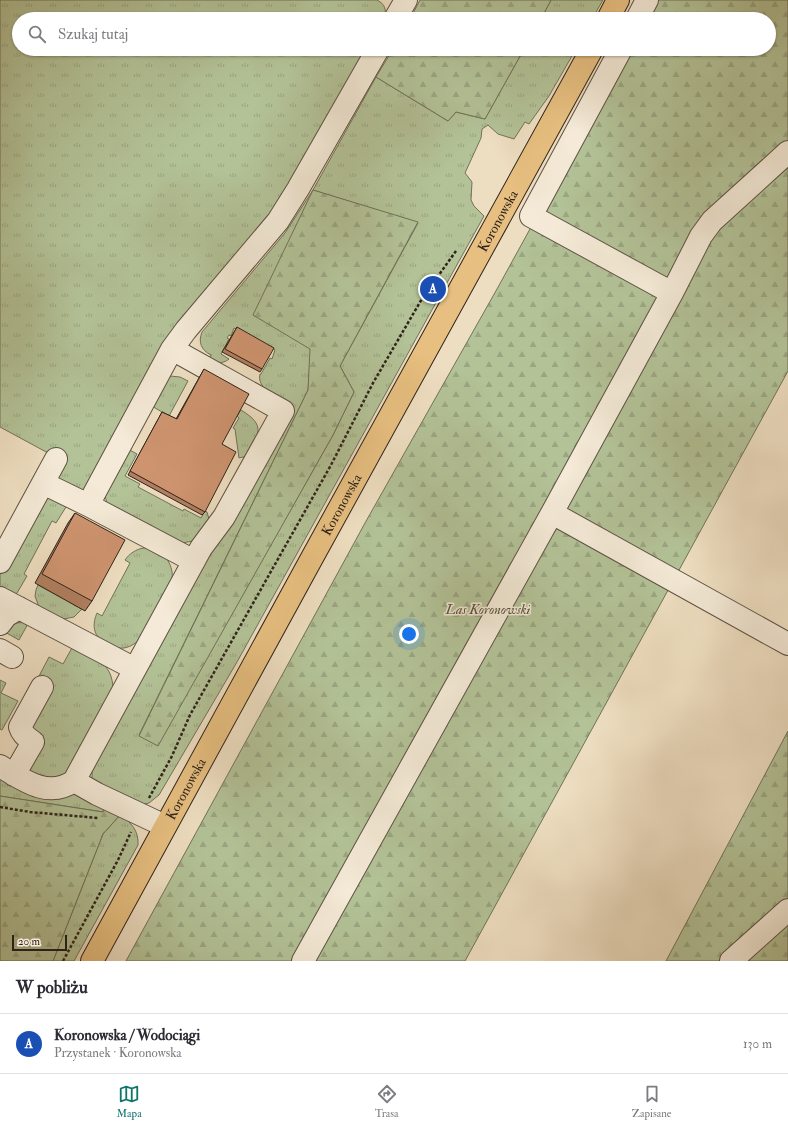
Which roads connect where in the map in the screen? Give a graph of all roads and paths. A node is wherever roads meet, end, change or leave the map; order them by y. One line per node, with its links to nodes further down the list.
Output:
1 (618, 0): 3 (main road)
2 (647, 0): 4 (lane)
3 (612, 12)
4 (641, 12)
5 (374, 56): 11 (lane)
6 (588, 56): 28 (main road, Koronowska)
7 (617, 56): 10 (lane)
8 (788, 152): 10 (lane)
9 (458, 248): 26 (path)
10 (672, 293): 15 (lane)
11 (172, 349): 14 (lane); 16 (lane)
12 (56, 459): 13 (lane)
13 (43, 483): 14 (lane); 17 (lane)
14 (88, 505): 16 (lane)
15 (552, 513): 20 (lane); 32 (lane)
16 (194, 561): 21 (lane)
17 (0, 562)
18 (9, 603): 19 (lane); 21 (lane)
19 (0, 624)
20 (788, 644)
21 (135, 669): 24 (lane)
22 (42, 687): 23 (lane)
23 (7, 770): 24 (lane)
24 (74, 781): 26 (lane)
25 (0, 807): 27 (path)
26 (140, 814): 28 (lane); 30 (path)
27 (104, 818)
28 (165, 826): 31 (main road, Koronowska)
29 (788, 910): 33 (lane)
30 (63, 961)
31 (92, 961)
32 (303, 961)
33 (731, 961)

